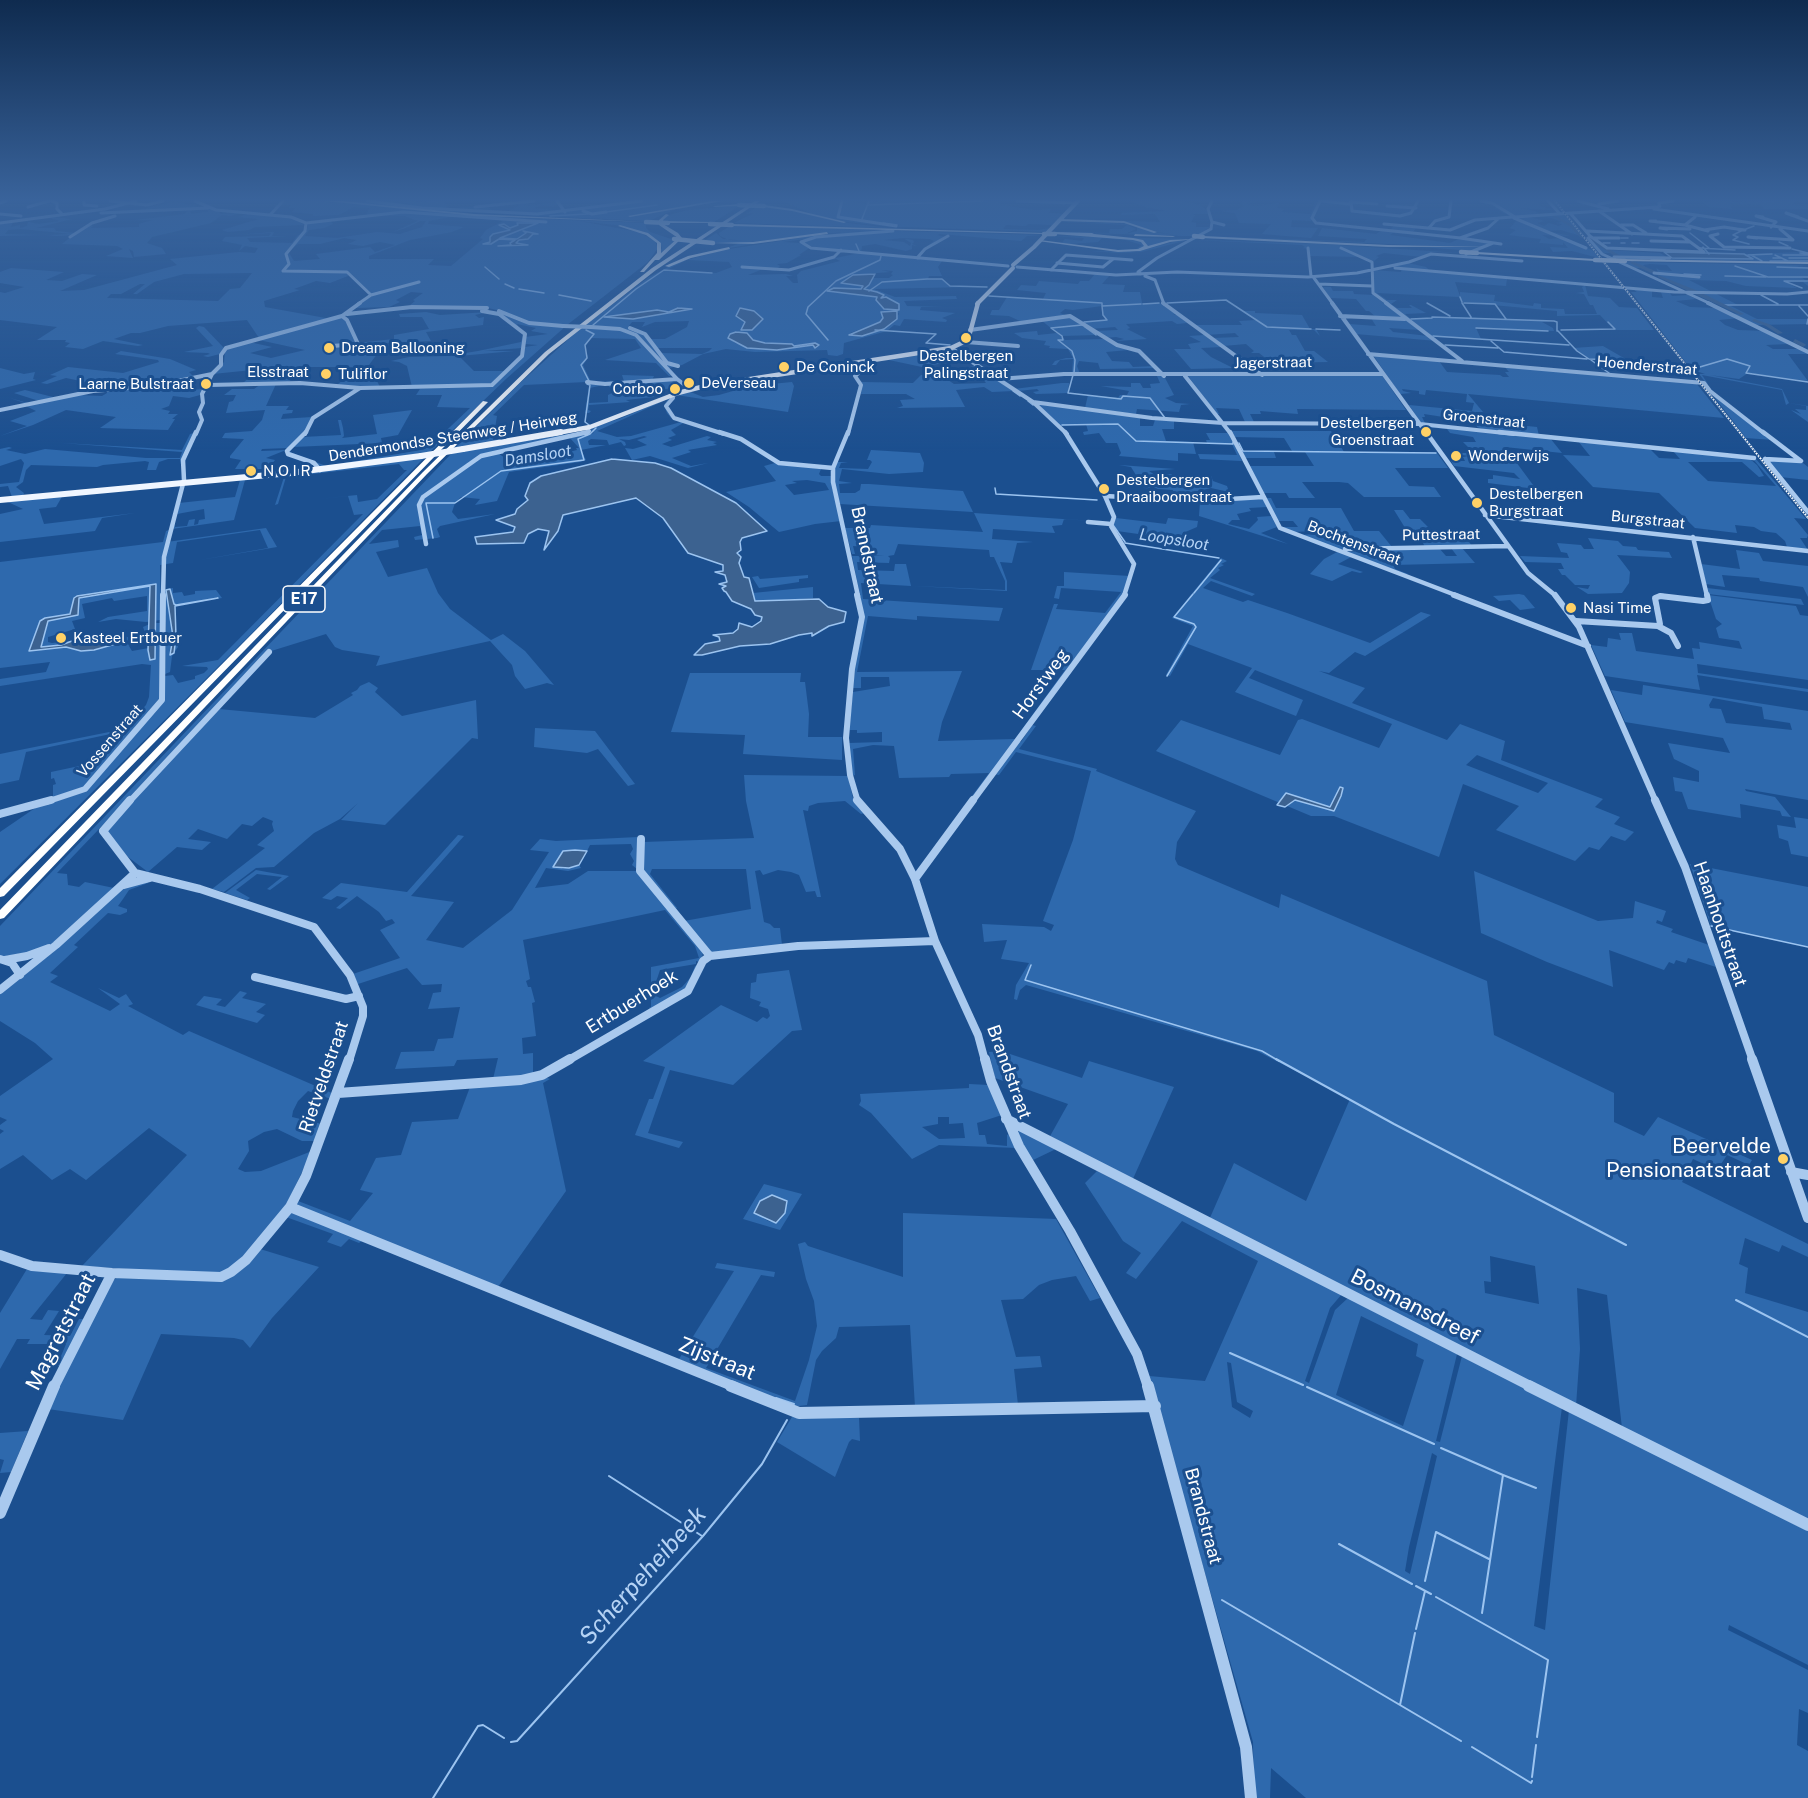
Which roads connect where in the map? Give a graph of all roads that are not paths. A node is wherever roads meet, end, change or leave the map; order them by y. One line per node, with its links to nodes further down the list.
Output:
1 (360, 285): 16 (street)
2 (408, 285): 16 (street)
3 (624, 285): 41 (highway)
4 (633, 285): 15 (highway, E17)
5 (634, 285): 15 (highway)
6 (995, 285): 24 (main road)
7 (1157, 285): 36 (street)
8 (1320, 285): 20 (street, Haanhoutstraat)
9 (1343, 285): 12 (street)
10 (1603, 285): 13 (street)
11 (1669, 285): 13 (street)
12 (1372, 286): 21 (street)
13 (1685, 292): 14 (street); 29 (street)
14 (1808, 292)
15 (620, 294): 81 (highway, E17)
16 (371, 295): 19 (street)
17 (479, 307): 18 (street); 19 (street); 22 (street)
18 (486, 308): 22 (street); 44 (street, Elsstraat)
19 (344, 315): 26 (street); 34 (street, Vossenstraat)
20 (1340, 316): 21 (street); 30 (street, Haanhoutstraat)
21 (1406, 319): 32 (street)
22 (563, 324): 33 (street, bridge)
23 (626, 327): 33 (street)
24 (970, 330): 25 (main road); 37 (street)
25 (966, 342): 27 (street); 28 (main road, Dendermondse Steenweg / Heirweg)
26 (332, 346)
27 (1018, 346)
28 (951, 348): 31 (main road, Dendermondse Steenweg / Heirweg); 39 (street, Horstweg)
29 (1808, 352)
30 (1368, 354): 32 (street); 35 (street, Haanhoutstraat)
31 (869, 361): 45 (main road, Dendermondse Steenweg / Heirweg); 54 (street)
32 (1463, 362): 60 (street, Hoenderstraat)
33 (667, 369): 40 (street)
34 (212, 374): 43 (street, Vossenstraat); 49 (street)
35 (1382, 374): 36 (street, Jagerstraat); 51 (street, Haanhoutstraat)
36 (1262, 375): 38 (street, Jagerstraat)
37 (1164, 376): 38 (street, Jagerstraat); 39 (street, Jagerstraat)
38 (1185, 376): 50 (street, Bochtenstraat)
39 (999, 379): 48 (street, Horstweg)
40 (677, 380): 42 (street); 45 (street)
41 (507, 381)
42 (587, 382)
43 (208, 384): 44 (street, Elsstraat); 56 (street, Vossenstraat)
44 (360, 388): 55 (street)
45 (690, 389): 46 (main road, Dendermondse Steenweg / Heirweg)
46 (670, 396): 52 (main road, Dendermondse Steenweg / Heirweg); 54 (street)
47 (491, 397): 80 (highway, E17)
48 (1033, 402): 50 (street, Groenstraat); 57 (street, Horstweg)
49 (0, 410)
50 (1223, 423): 51 (street, Groenstraat); 58 (street, Bochtenstraat)
51 (1420, 424): 53 (street, Groenstraat); 61 (street, Haanhoutstraat)
52 (587, 428): 55 (main road, Dendermondse Steenweg / Heirweg, bridge); 65 (street)
53 (1754, 458)
54 (833, 468): 78 (street, Brandstraat)
55 (320, 470): 56 (main road, Dendermondse Steenweg / Heirweg)
56 (182, 483): 59 (main road, Dendermondse Steenweg / Heirweg); 74 (street, Vossenstraat)
57 (1105, 496): 58 (street); 63 (street, Horstweg)
58 (1263, 497): 67 (street, Bochtenstraat)
59 (0, 500)
60 (1808, 512)
61 (1485, 515): 64 (street, Burgstraat); 66 (street, Haanhoutstraat)
62 (1088, 522): 63 (street)
63 (1111, 524): 78 (street, Horstweg)
64 (1693, 537): 68 (street, Burgstraat); 70 (street)
65 (426, 544)
66 (1508, 546): 67 (street, Puttestraat); 69 (street, Haanhoutstraat)
67 (1339, 550): 71 (street, Bochtenstraat)
68 (1808, 551)
69 (1576, 621): 70 (street); 71 (street, Haanhoutstraat)
70 (1658, 626): 72 (street)
71 (1588, 646): 92 (street, Haanhoutstraat)
72 (1678, 646)
73 (270, 652): 76 (street)
74 (0, 814)
75 (641, 839): 84 (street)
76 (135, 873): 77 (street, Rietveldstraat); 79 (street)
77 (154, 877): 79 (street); 89 (street, Rietveldstraat)
78 (915, 879): 82 (street, Brandstraat)
79 (120, 886): 83 (street)
80 (0, 894)
81 (0, 916)
82 (935, 941): 84 (street); 91 (street, Brandstraat)
83 (56, 945): 85 (street); 86 (street)
84 (710, 956): 90 (street, Ertbuerhoek)
85 (3, 959): 86 (street)
86 (20, 975): 88 (street)
87 (255, 977): 89 (street)
88 (0, 990)
89 (359, 996): 90 (street, Rietveldstraat)
90 (338, 1093): 94 (street, Rietveldstraat)
91 (1006, 1119): 98 (street, Brandstraat); 100 (street, Bosmansdreef)
92 (1791, 1172): 93 (street); 95 (street, Haanhoutstraat)
93 (1808, 1175)
94 (290, 1207): 97 (street, Rietveldstraat); 98 (street, Zijstraat)
95 (1808, 1218)
96 (0, 1255): 97 (street, Magretstraat)
97 (112, 1273): 99 (street, Magretstraat)
98 (1155, 1406): 101 (street, Brandstraat)
99 (0, 1513)
100 (1808, 1525)
101 (1251, 1798)

